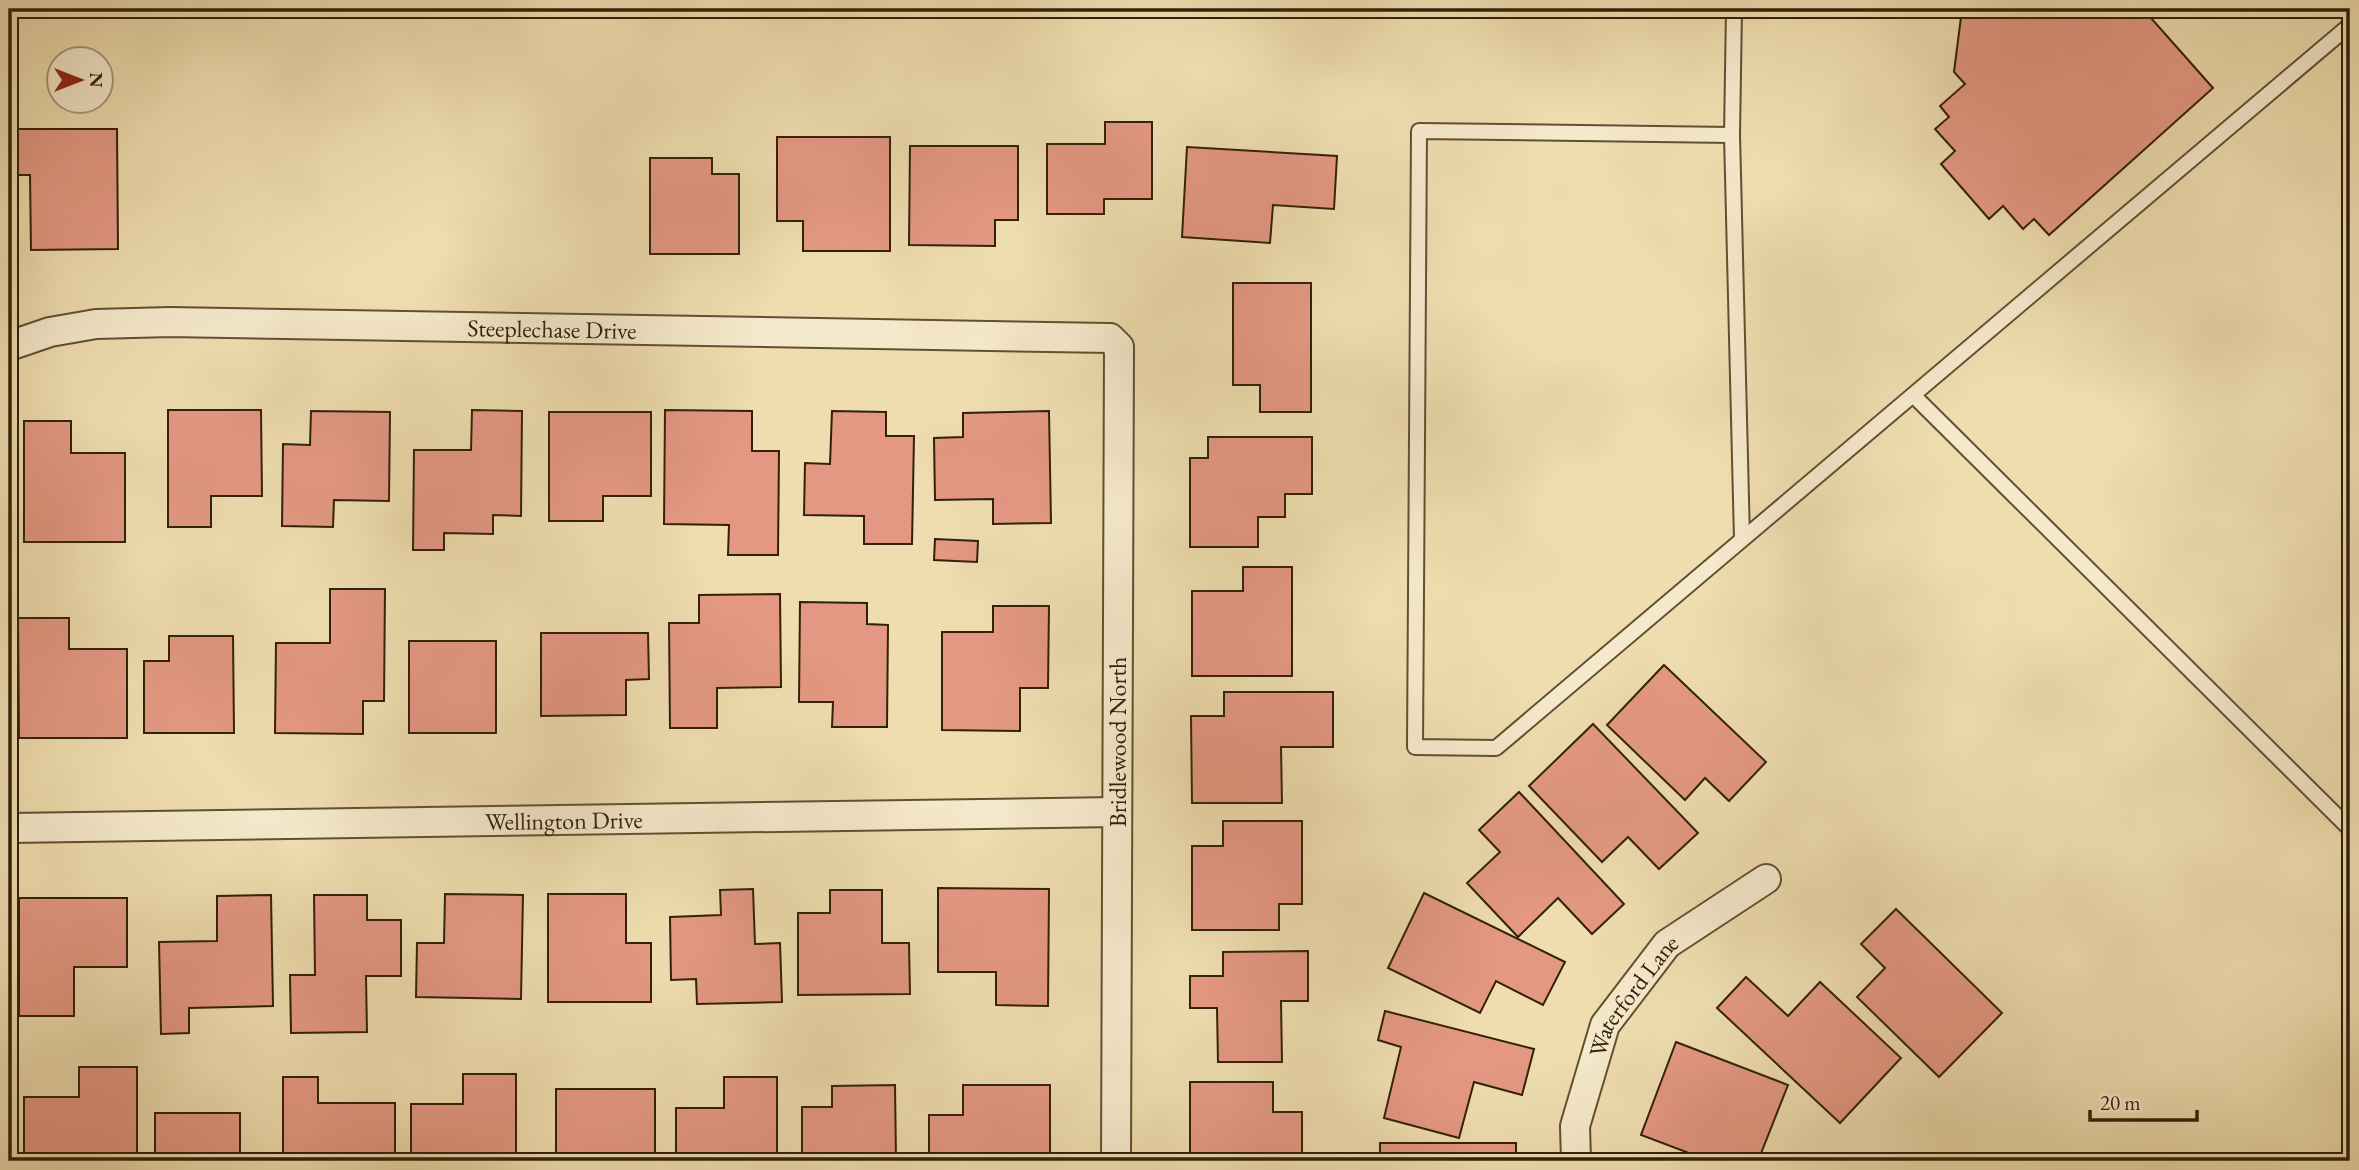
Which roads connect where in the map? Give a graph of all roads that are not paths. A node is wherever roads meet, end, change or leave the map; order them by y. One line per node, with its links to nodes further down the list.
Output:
1 (1734, 9): 3 (lane)
2 (2350, 25): 6 (lane)
3 (1732, 135): 7 (lane); 7 (lane)
4 (1099, 337): 5 (street, Steeplechase Drive); 8 (street, Bridlewood North)
5 (9, 346)
6 (1913, 395): 7 (lane); 10 (lane)
7 (1742, 539)
8 (1117, 812): 9 (street, Wellington Drive); 12 (street, Bridlewood North)
9 (9, 828)
10 (2350, 829)
11 (1766, 879): 13 (street, Waterford Lane)
12 (1116, 1161)
13 (1576, 1161)

